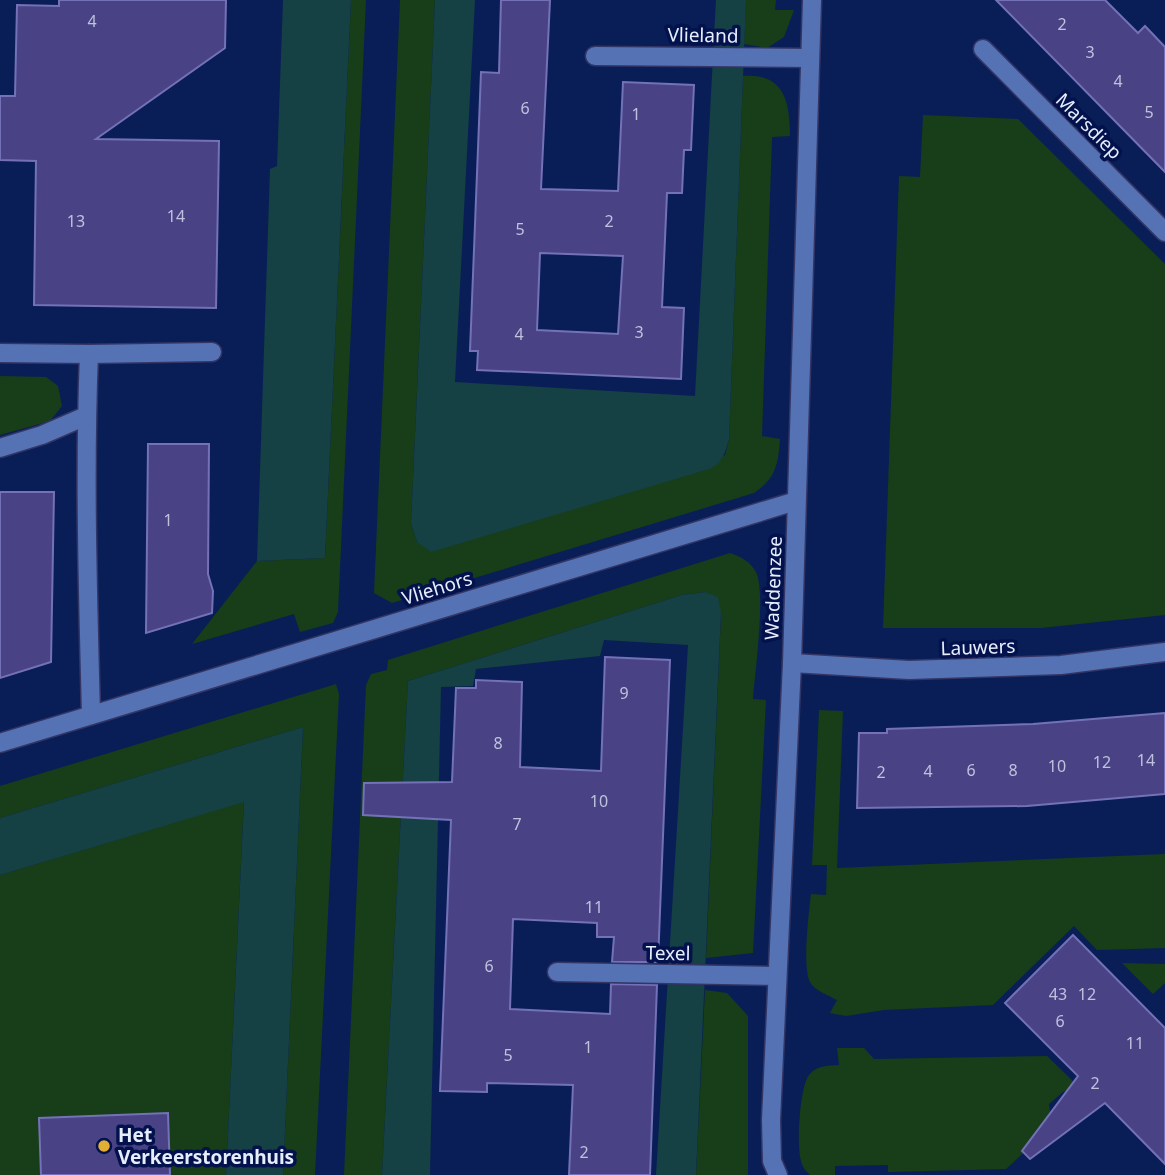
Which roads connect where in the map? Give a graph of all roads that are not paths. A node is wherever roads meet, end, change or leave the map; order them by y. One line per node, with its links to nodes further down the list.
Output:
1 (812, 0): 4 (street, Waddenzee)
2 (983, 50): 5 (street, Marsdiep)
3 (595, 56): 4 (street, Vlieland)
4 (809, 58): 11 (street, Waddenzee)
5 (1165, 232)
6 (0, 352): 8 (street)
7 (212, 352): 8 (street)
8 (89, 355): 9 (street)
9 (86, 416): 10 (street); 14 (street)
10 (0, 448)
11 (796, 501): 13 (street, Waddenzee); 14 (street, Vliehors)
12 (1165, 652): 13 (street, Lauwers)
13 (792, 663): 17 (street, Waddenzee)
14 (91, 715): 15 (street, Vliehors)
15 (0, 743)
16 (557, 972): 17 (street, Texel)
17 (777, 976): 18 (street, Waddenzee)
18 (778, 1175)

